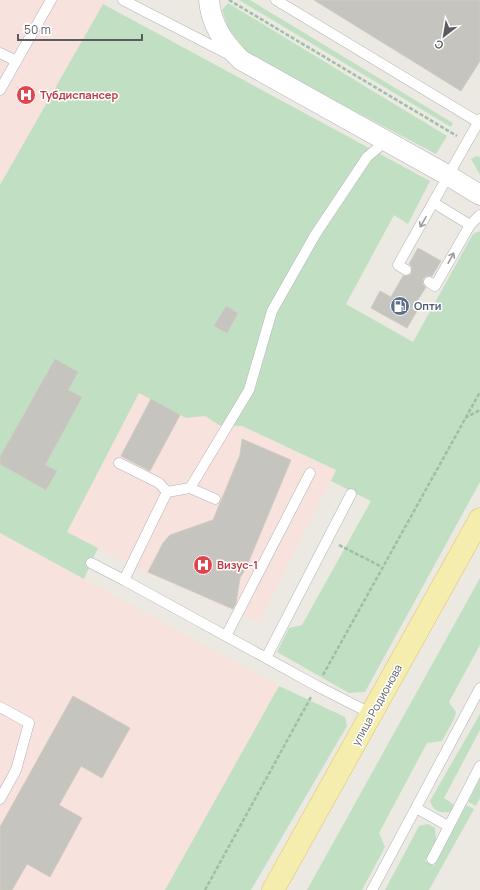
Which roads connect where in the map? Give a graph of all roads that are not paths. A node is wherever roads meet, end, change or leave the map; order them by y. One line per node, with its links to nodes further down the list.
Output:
1 (51, 0): 7 (lane)
2 (123, 0): 6 (lane)
3 (210, 0): 6 (street)
4 (276, 0): 9 (lane)
5 (0, 53): 7 (lane)
6 (241, 60): 10 (street)
7 (16, 61): 8 (lane)
8 (0, 90)
9 (479, 120): 11 (lane)
10 (386, 141): 11 (street); 20 (lane)
11 (449, 176): 12 (street); 13 (lane)
12 (480, 195)
13 (434, 203): 15 (lane); 16 (lane, one-way to 16)
14 (480, 215): 15 (lane)
15 (470, 225): 17 (lane, one-way to 15)
16 (406, 270)
17 (429, 282)
18 (120, 463): 21 (lane)
19 (310, 473): 27 (lane)
20 (190, 488): 21 (lane); 23 (lane)
21 (167, 492): 26 (lane)
22 (351, 494): 28 (lane)
23 (215, 499)
24 (480, 519): 31 (main road, улица Родионова)
25 (91, 563): 26 (lane)
26 (124, 580): 27 (lane)
27 (226, 636): 28 (lane)
28 (266, 658): 31 (lane)
29 (480, 688): 34 (lane)
30 (0, 707): 33 (lane)
31 (372, 714): 37 (main road, улица Родионова)
32 (480, 766): 35 (lane)
33 (0, 799)
34 (416, 808): 35 (lane); 38 (lane)
35 (448, 826): 36 (lane)
36 (432, 859)
37 (273, 890)
38 (372, 890)

